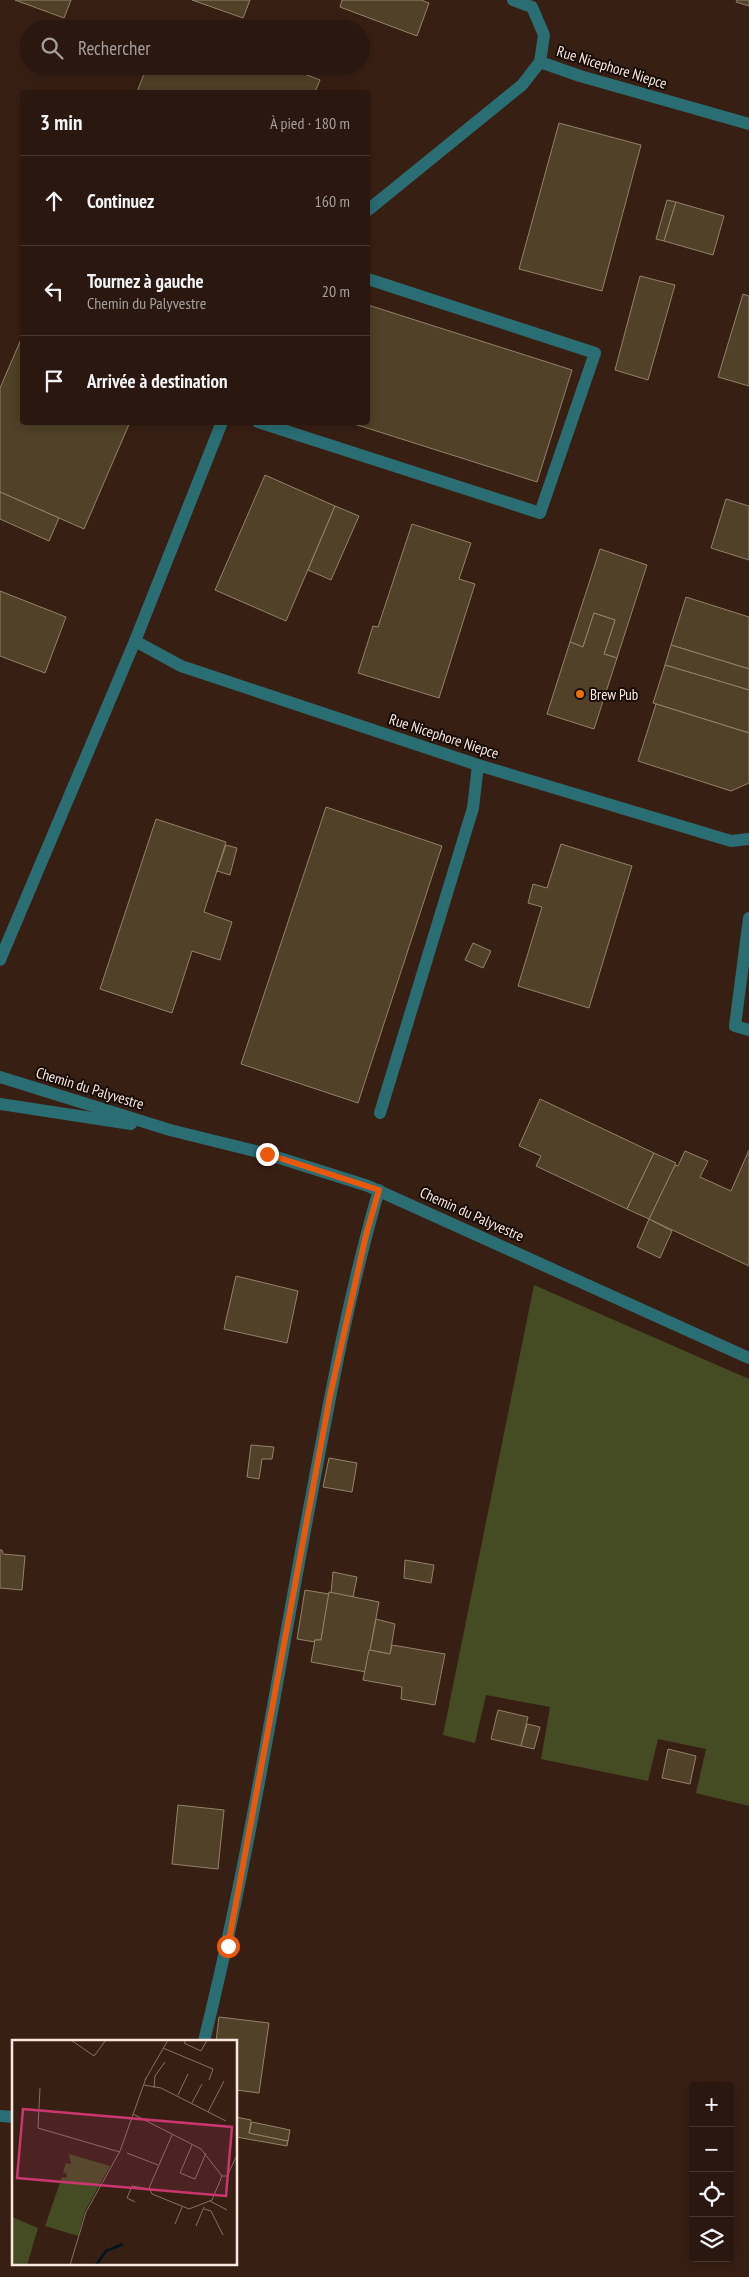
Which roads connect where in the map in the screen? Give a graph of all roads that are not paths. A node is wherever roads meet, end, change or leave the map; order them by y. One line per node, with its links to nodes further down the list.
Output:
1 (513, 0): 2 (street)
2 (540, 62): 3 (street, Rue Nicephore Niepce); 4 (street, Rue Nicephore Niepce)
3 (749, 124)
4 (370, 208)
5 (370, 280): 7 (street)
6 (221, 425): 8 (street)
7 (267, 425)
8 (135, 641): 9 (street, Rue Nicephore Niepce); 12 (street)
9 (478, 765): 10 (street, Rue Nicephore Niepce); 16 (street)
10 (749, 840)
11 (749, 918): 13 (street)
12 (0, 960)
13 (749, 1030)
14 (0, 1077): 17 (street, Chemin du Palyvestre)
15 (0, 1104): 17 (street, Chemin du Palyvestre)
16 (380, 1112)
17 (170, 1130): 18 (street, Chemin du Palyvestre)
18 (379, 1190): 19 (street, Chemin du Palyvestre); 20 (street)
19 (749, 1358)
20 (204, 2040)

